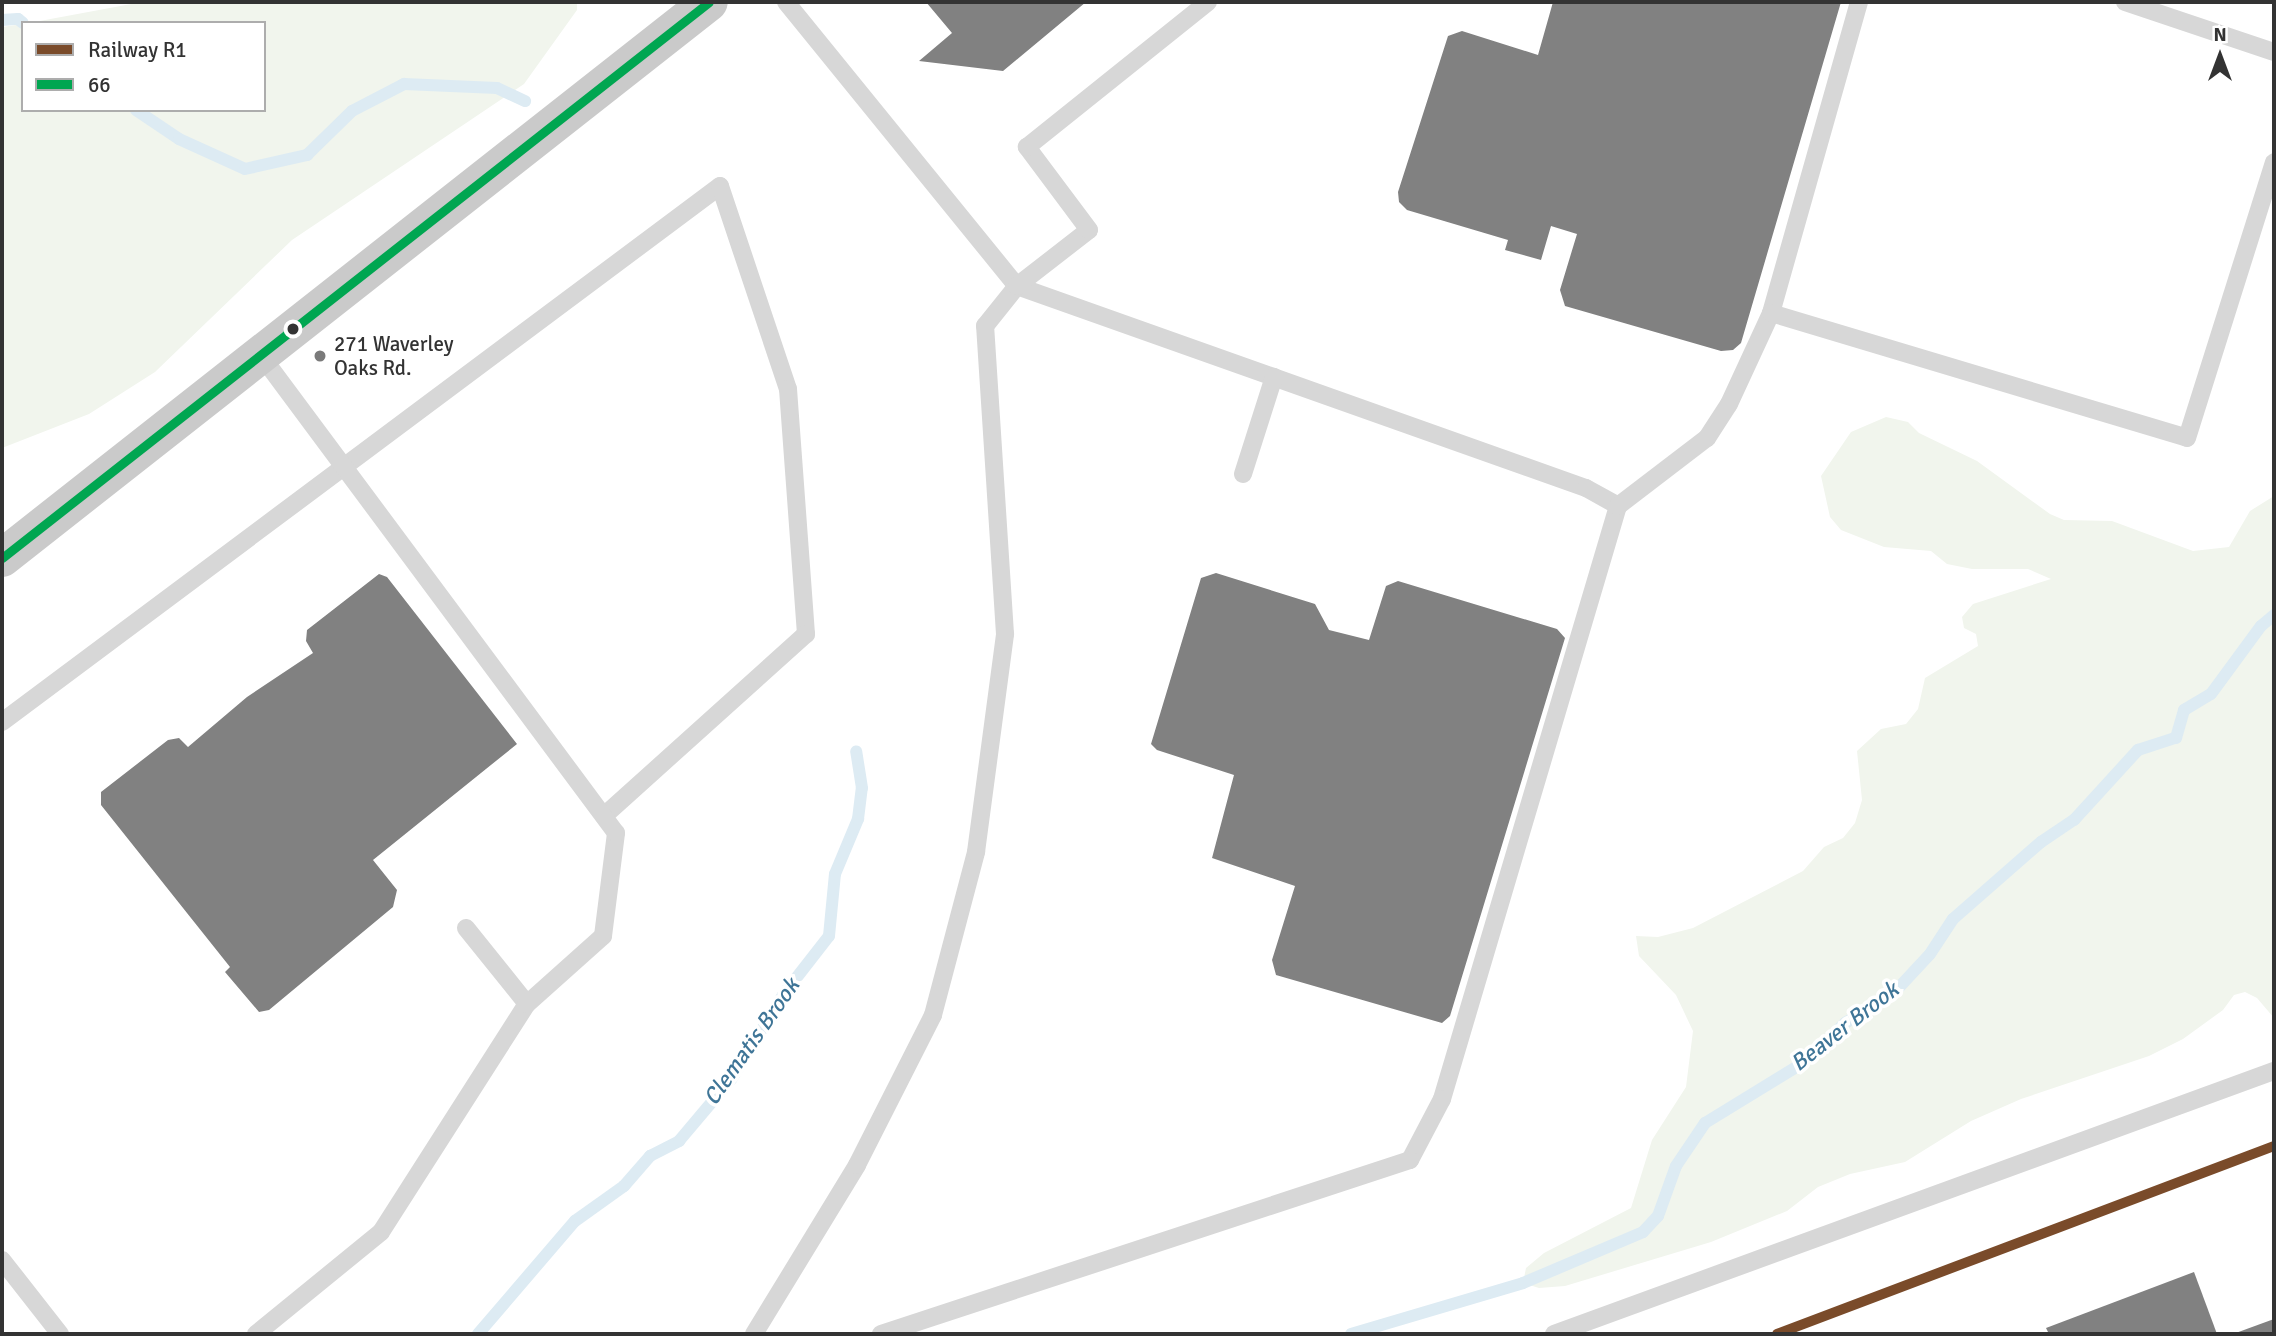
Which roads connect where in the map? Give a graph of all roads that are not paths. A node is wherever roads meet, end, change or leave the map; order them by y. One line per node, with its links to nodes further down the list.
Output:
1 (709, 2): 10 (main road)
2 (786, 2): 8 (lane)
3 (1208, 2): 8 (lane)
4 (1859, 2): 9 (lane)
5 (2125, 2): 6 (lane)
6 (2274, 52)
7 (2274, 162): 9 (lane)
8 (1017, 286): 11 (lane); 24 (lane)
9 (1771, 313): 14 (lane)
10 (260, 354): 12 (lane); 15 (main road)
11 (1273, 377): 13 (lane); 14 (lane)
12 (345, 469): 16 (lane); 17 (lane); 17 (lane)
13 (1243, 474)
14 (1618, 506): 25 (lane)
15 (2, 558)
16 (2, 722)
17 (604, 816): 19 (lane)
18 (466, 928): 19 (lane)
19 (527, 1004): 23 (lane)
20 (2274, 1071): 26 (lane)
21 (2, 1260): 22 (lane)
22 (60, 1334)
23 (256, 1334)
24 (754, 1334)
25 (881, 1334)
26 (1554, 1334)

